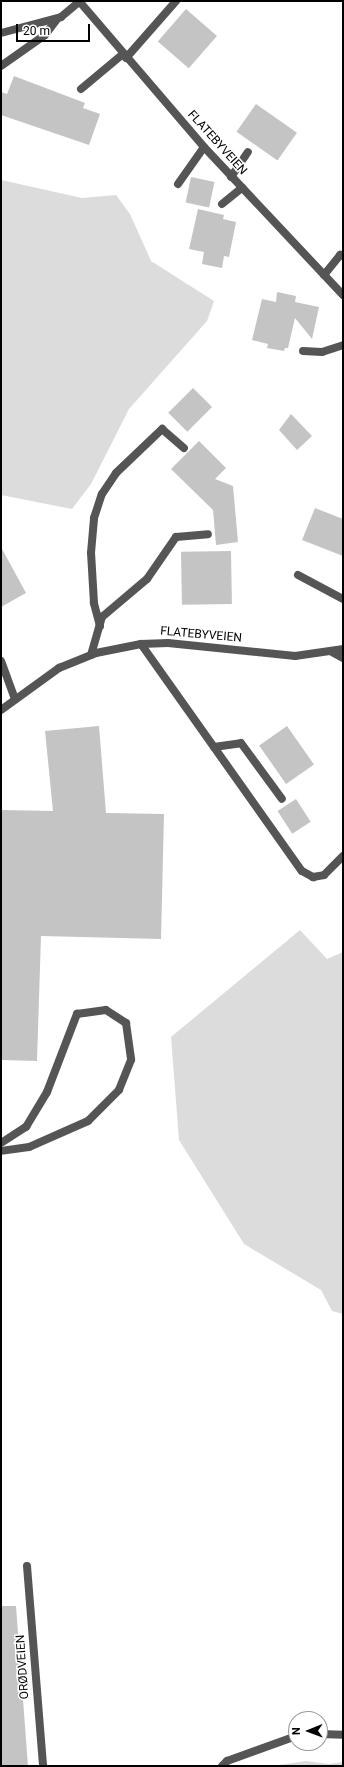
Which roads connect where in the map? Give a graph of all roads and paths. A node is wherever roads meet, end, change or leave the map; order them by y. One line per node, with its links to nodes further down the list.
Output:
1 (79, 1): 3 (street, FLATEBYVEIEN); 5 (street, FLATEBYVEIEN)
2 (176, 1): 5 (street)
3 (57, 19): 4 (street, FLATEBYVEIEN); 6 (street)
4 (1, 33)
5 (125, 56): 7 (street); 8 (street, FLATEBYVEIEN)
6 (1, 66)
7 (81, 89)
8 (204, 147): 10 (street, FLATEBYVEIEN); 11 (street)
9 (248, 152): 10 (street)
10 (231, 177): 12 (street, FLATEBYVEIEN)
11 (178, 184)
12 (242, 188): 13 (street); 15 (street, FLATEBYVEIEN)
13 (222, 204)
14 (343, 256): 15 (street)
15 (324, 275): 16 (street, FLATEBYVEIEN)
16 (343, 296)
17 (343, 345): 18 (street)
18 (303, 351)
19 (184, 448): 23 (street)
20 (208, 534): 23 (street)
21 (298, 575): 22 (street)
22 (343, 599)
23 (100, 626): 27 (street)
24 (141, 644): 26 (street, FLATEBYVEIEN); 27 (street, FLATEBYVEIEN); 32 (street)
25 (343, 649): 26 (street, FLATEBYVEIEN)
26 (332, 652): 28 (street)
27 (91, 655): 30 (street, FLATEBYVEIEN)
28 (343, 658)
29 (1, 661): 30 (street)
30 (15, 699): 31 (street, FLATEBYVEIEN)
31 (1, 710)
32 (214, 747): 33 (street); 34 (street)
33 (282, 799)
34 (343, 856)
35 (1, 1143): 36 (street)
36 (1, 1151)
37 (27, 1566): 41 (street, ORØDVEIEN)
38 (328, 1734): 39 (street)
39 (343, 1735)
40 (288, 1739): 42 (street)
41 (43, 1766)
42 (222, 1766)

